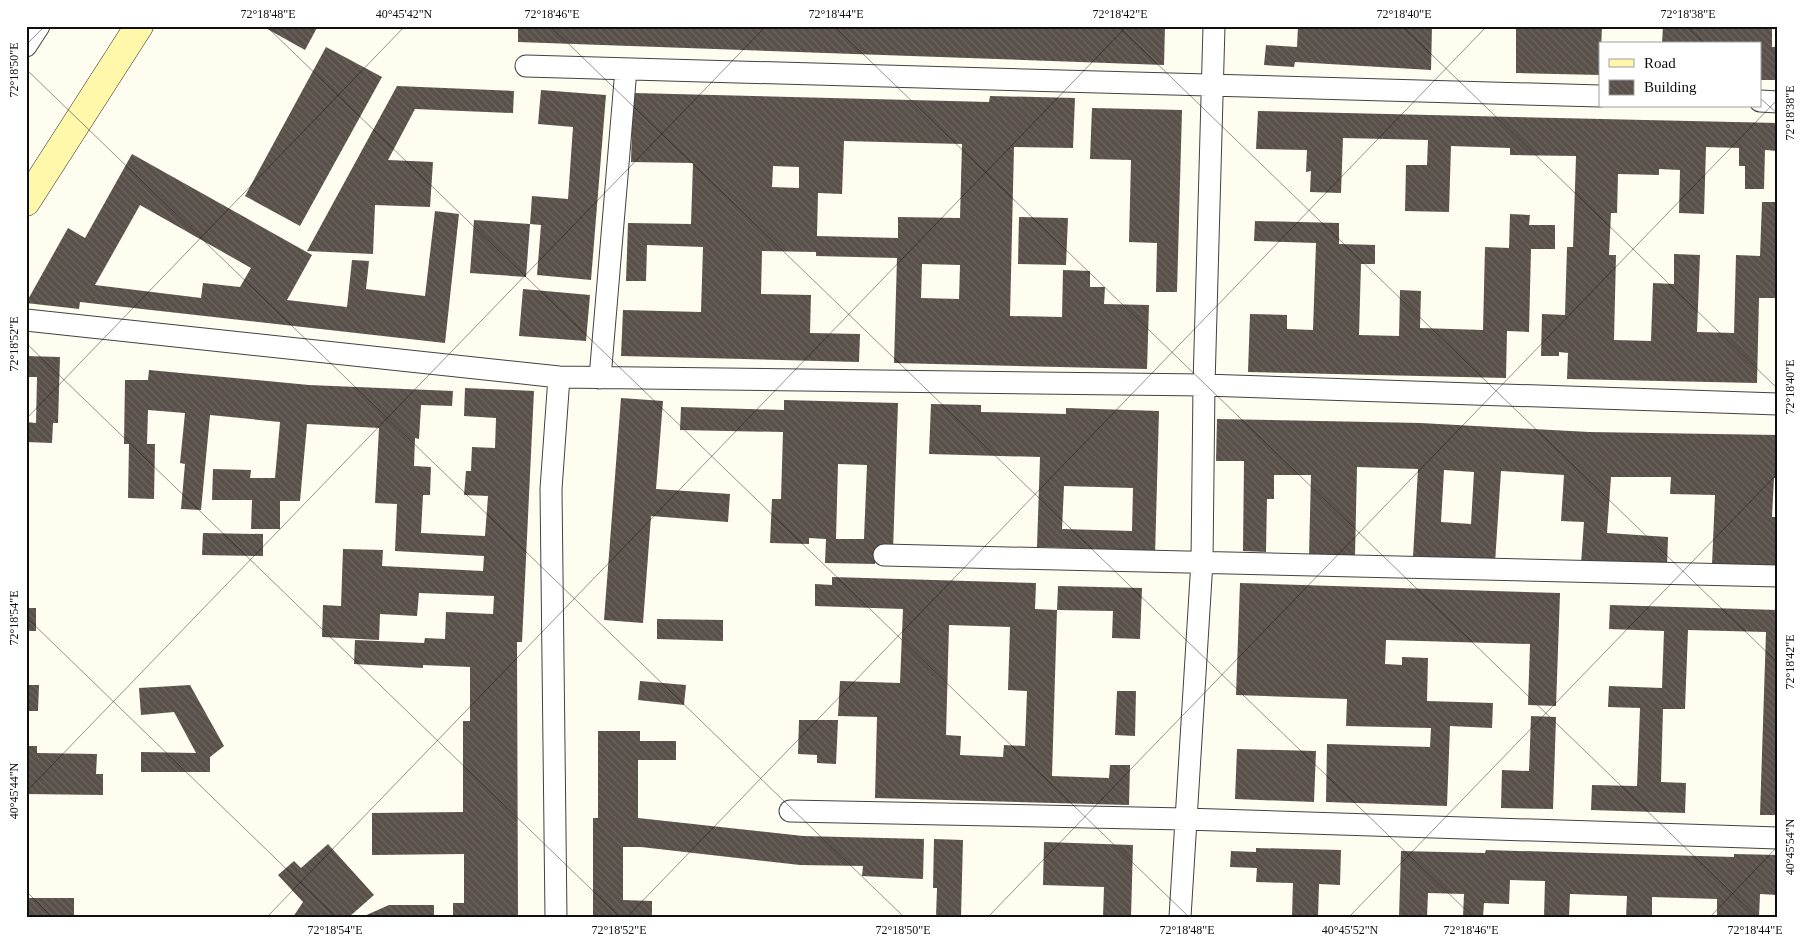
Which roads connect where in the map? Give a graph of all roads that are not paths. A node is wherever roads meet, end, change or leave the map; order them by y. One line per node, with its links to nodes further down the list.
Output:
1 (40, 26): 4 (street)
2 (139, 26): 11 (street)
3 (1214, 26): 7 (street)
4 (26, 46)
5 (526, 66): 6 (street)
6 (626, 69): 7 (street); 14 (street)
7 (1211, 84): 8 (street); 15 (street)
8 (1599, 96)
9 (1762, 101): 10 (street)
10 (1778, 102)
11 (26, 202)
12 (26, 320): 13 (street)
13 (559, 378): 14 (street); 23 (street)
14 (600, 378): 15 (street)
15 (1204, 385): 16 (street); 18 (street)
16 (1778, 404)
17 (884, 555): 18 (street)
18 (1202, 561): 19 (street); 21 (street)
19 (1778, 576)
20 (790, 811): 21 (street)
21 (1185, 819): 22 (street); 24 (street)
22 (1778, 838)
23 (556, 917)
24 (1180, 917)

